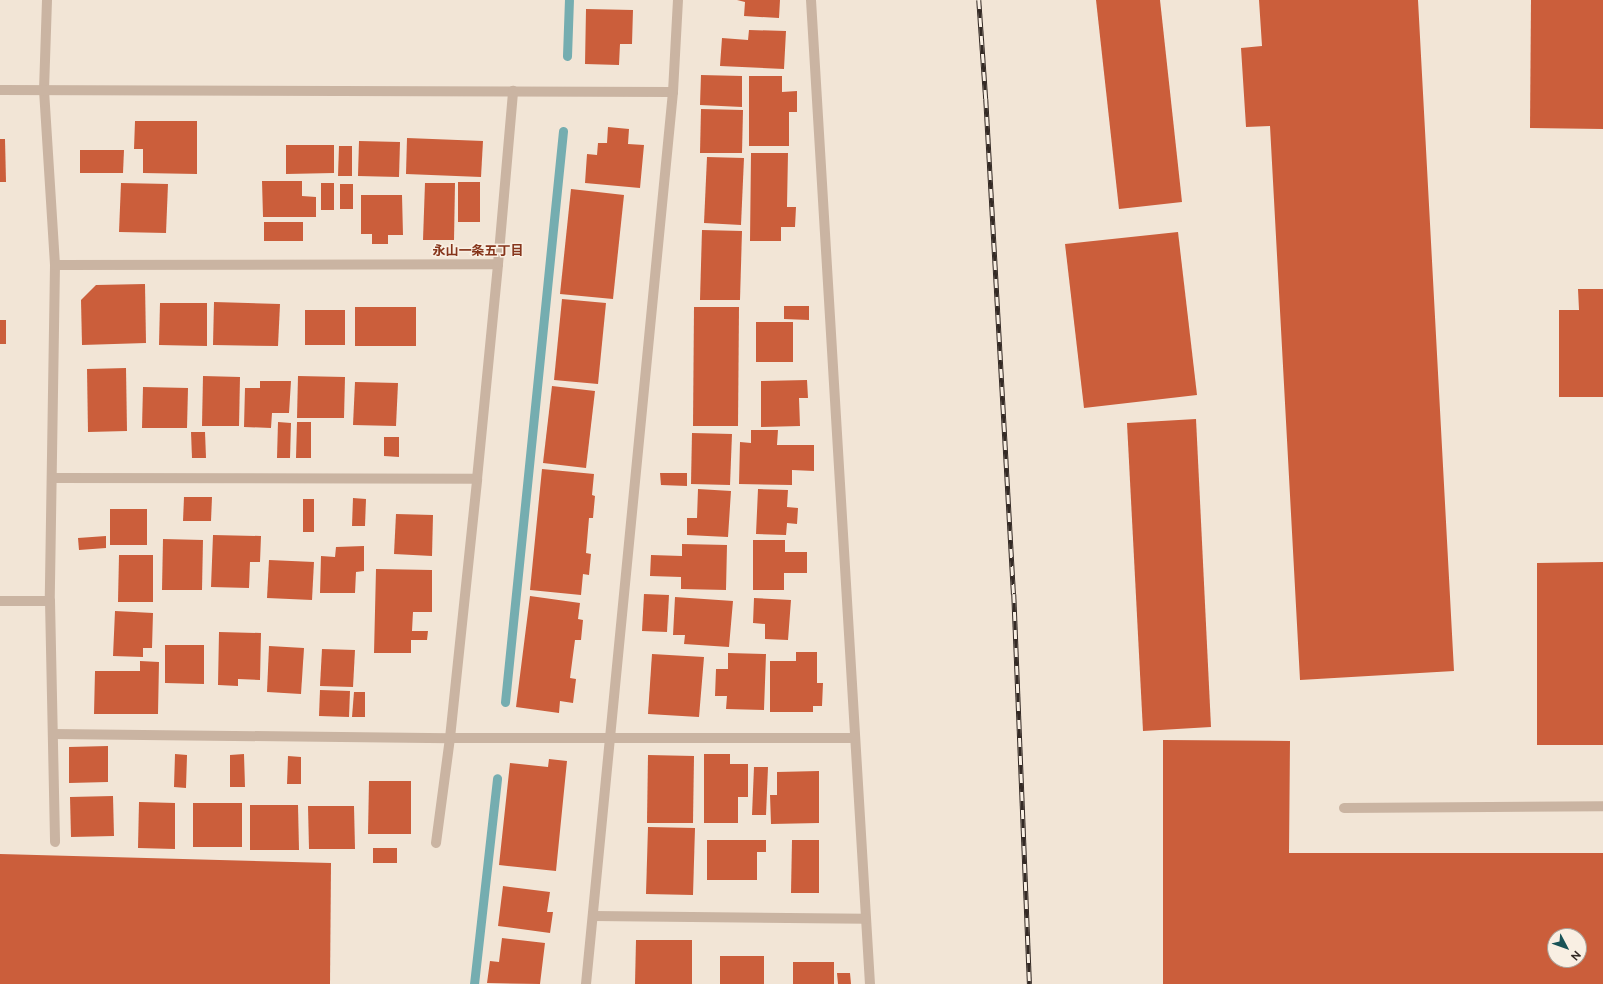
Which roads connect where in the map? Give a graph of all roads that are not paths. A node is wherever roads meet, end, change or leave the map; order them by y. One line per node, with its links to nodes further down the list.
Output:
1 (47, 0): 5 (street)
2 (678, 0): 7 (street)
3 (811, 0): 17 (street)
4 (0, 90): 5 (street)
5 (44, 90): 6 (street); 9 (street)
6 (513, 91): 7 (street); 8 (street)
7 (673, 92): 16 (street)
8 (498, 264): 9 (street); 11 (street)
9 (56, 265): 10 (street)
10 (52, 478): 11 (street); 13 (street)
11 (476, 479): 15 (street)
12 (0, 601): 13 (street)
13 (50, 601): 14 (street)
14 (53, 734): 15 (street); 20 (street)
15 (450, 738): 16 (street); 21 (street)
16 (612, 738): 17 (street); 22 (street)
17 (855, 738): 23 (street)
18 (1603, 806): 19 (street)
19 (1344, 808)
20 (55, 842)
21 (436, 843)
22 (594, 916): 23 (street); 24 (street)
23 (866, 919): 25 (street)
24 (586, 984)
25 (870, 984)

